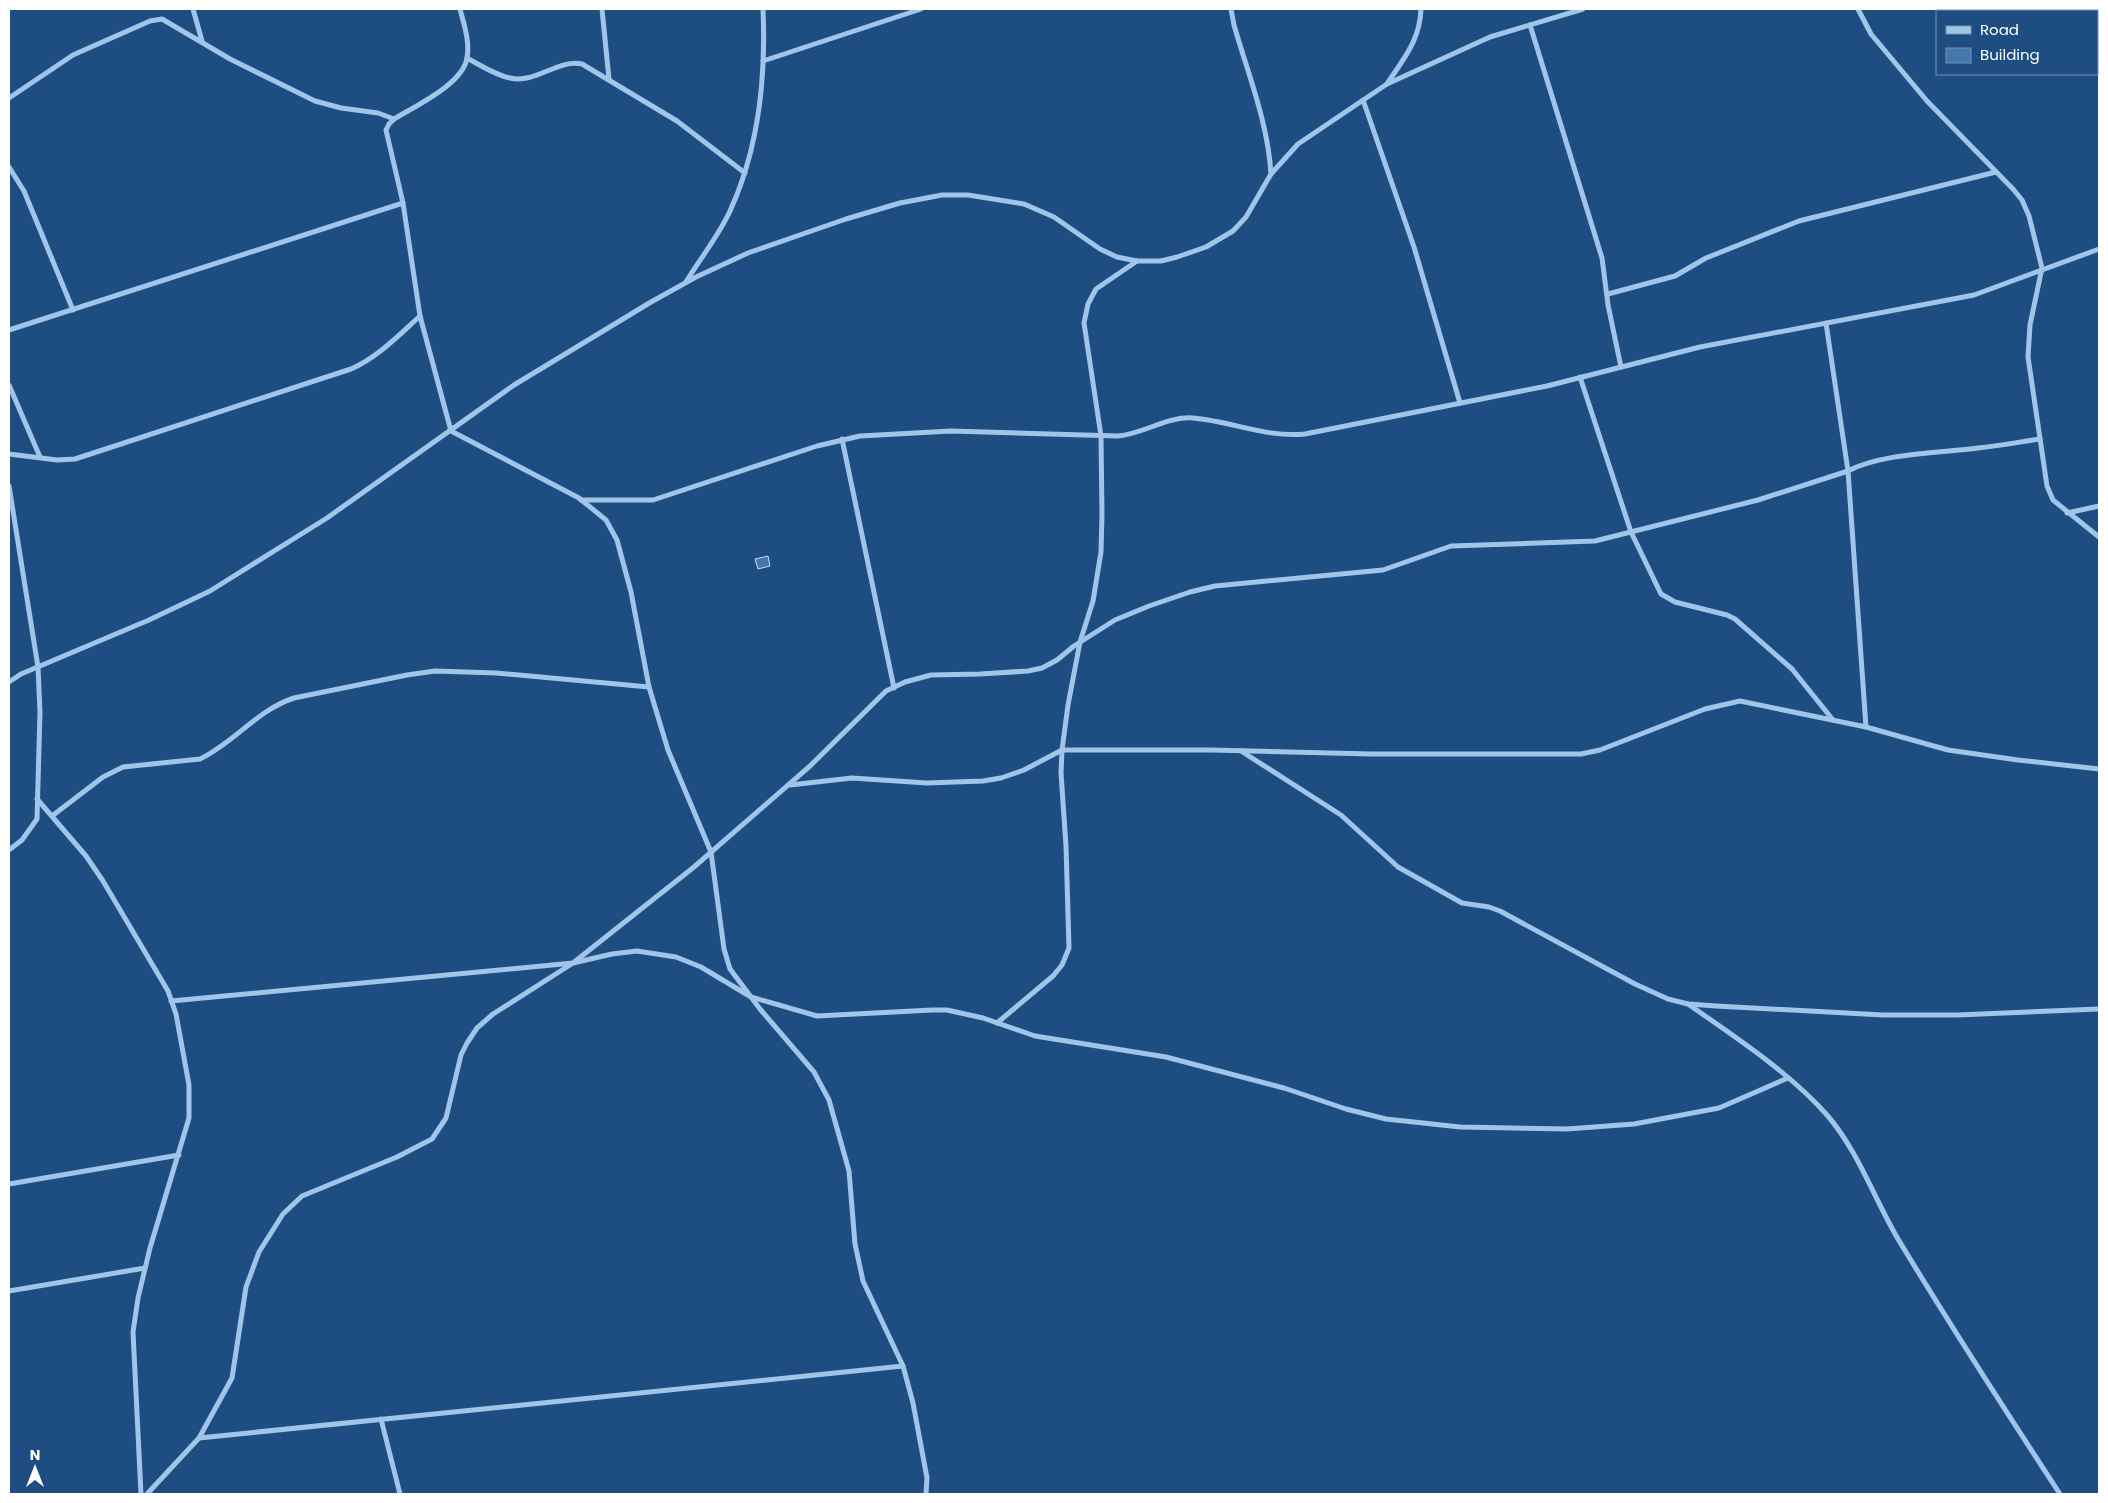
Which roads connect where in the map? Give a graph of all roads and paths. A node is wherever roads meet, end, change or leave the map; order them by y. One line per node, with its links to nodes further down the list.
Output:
1 (193, 9): 11 (street)
2 (460, 9): 12 (street)
3 (602, 9): 14 (street)
4 (763, 9): 13 (street)
5 (921, 9): 13 (street)
6 (1230, 9): 22 (street)
7 (1421, 9): 15 (street)
8 (1583, 9): 10 (street)
9 (1858, 9): 20 (street)
10 (1530, 25): 15 (street); 28 (street)
11 (202, 41): 16 (street); 18 (street)
12 (467, 58): 14 (street); 18 (street)
13 (763, 61): 21 (street)
14 (609, 79): 21 (street)
15 (1387, 84): 17 (street)
16 (9, 98)
17 (1363, 100): 22 (street); 36 (street)
18 (394, 119): 23 (street)
19 (9, 167): 29 (street)
20 (1996, 172): 26 (street); 28 (street)
21 (745, 173): 27 (street)
22 (1271, 174): 25 (street)
23 (402, 203): 29 (street); 30 (street)
24 (2099, 248): 26 (street)
25 (1137, 261): 27 (street); 38 (street)
26 (2042, 268): 31 (street); 40 (street)
27 (685, 282): 37 (street)
28 (1608, 294): 33 (street)
29 (73, 310): 32 (street)
30 (420, 316): 37 (street); 42 (street)
31 (1826, 323): 33 (street); 43 (street)
32 (9, 330)
33 (1621, 367): 34 (street)
34 (1580, 377): 36 (street); 48 (street)
35 (9, 385): 42 (street)
36 (1460, 403): 38 (street)
37 (451, 431): 45 (street); 51 (street)
38 (1101, 436): 39 (street); 50 (street)
39 (842, 439): 45 (street); 54 (street)
40 (2040, 439): 43 (street); 47 (street)
41 (9, 454): 42 (street)
42 (40, 457)
43 (1848, 471): 48 (street); 56 (street)
44 (9, 486): 51 (street)
45 (580, 500): 53 (street)
46 (2099, 506): 47 (street)
47 (2067, 513): 49 (street)
48 (1631, 532): 50 (street); 55 (street)
49 (2099, 537)
50 (1080, 642): 54 (street); 57 (street)
51 (38, 667): 52 (street); 61 (street)
52 (9, 682)
53 (649, 687): 62 (street); 64 (street)
54 (894, 688): 60 (street)
55 (1833, 720): 56 (street); 58 (street)
56 (1866, 727): 59 (street)
57 (1062, 750): 58 (street); 60 (street); 70 (street)
58 (1241, 751): 68 (street)
59 (2099, 769)
60 (790, 785): 64 (street)
61 (37, 799): 62 (street); 63 (street)
62 (52, 816): 67 (street)
63 (9, 850)
64 (711, 852): 65 (street); 66 (street)
65 (573, 963): 66 (street); 67 (street); 78 (street)
66 (751, 998): 70 (street); 76 (street)
67 (172, 1001): 72 (street)
68 (1688, 1004): 69 (street); 71 (street)
69 (2099, 1009)
70 (997, 1024): 71 (street)
71 (1788, 1078): 83 (street)
72 (179, 1155): 73 (street); 74 (street)
73 (9, 1184)
74 (145, 1268): 75 (street); 79 (street)
75 (9, 1291)
76 (903, 1366): 77 (street); 82 (street)
77 (381, 1419): 78 (street); 81 (street)
78 (199, 1438): 80 (street)
79 (142, 1494)
80 (147, 1494)
81 (400, 1494)
82 (926, 1494)
83 (2060, 1494)

